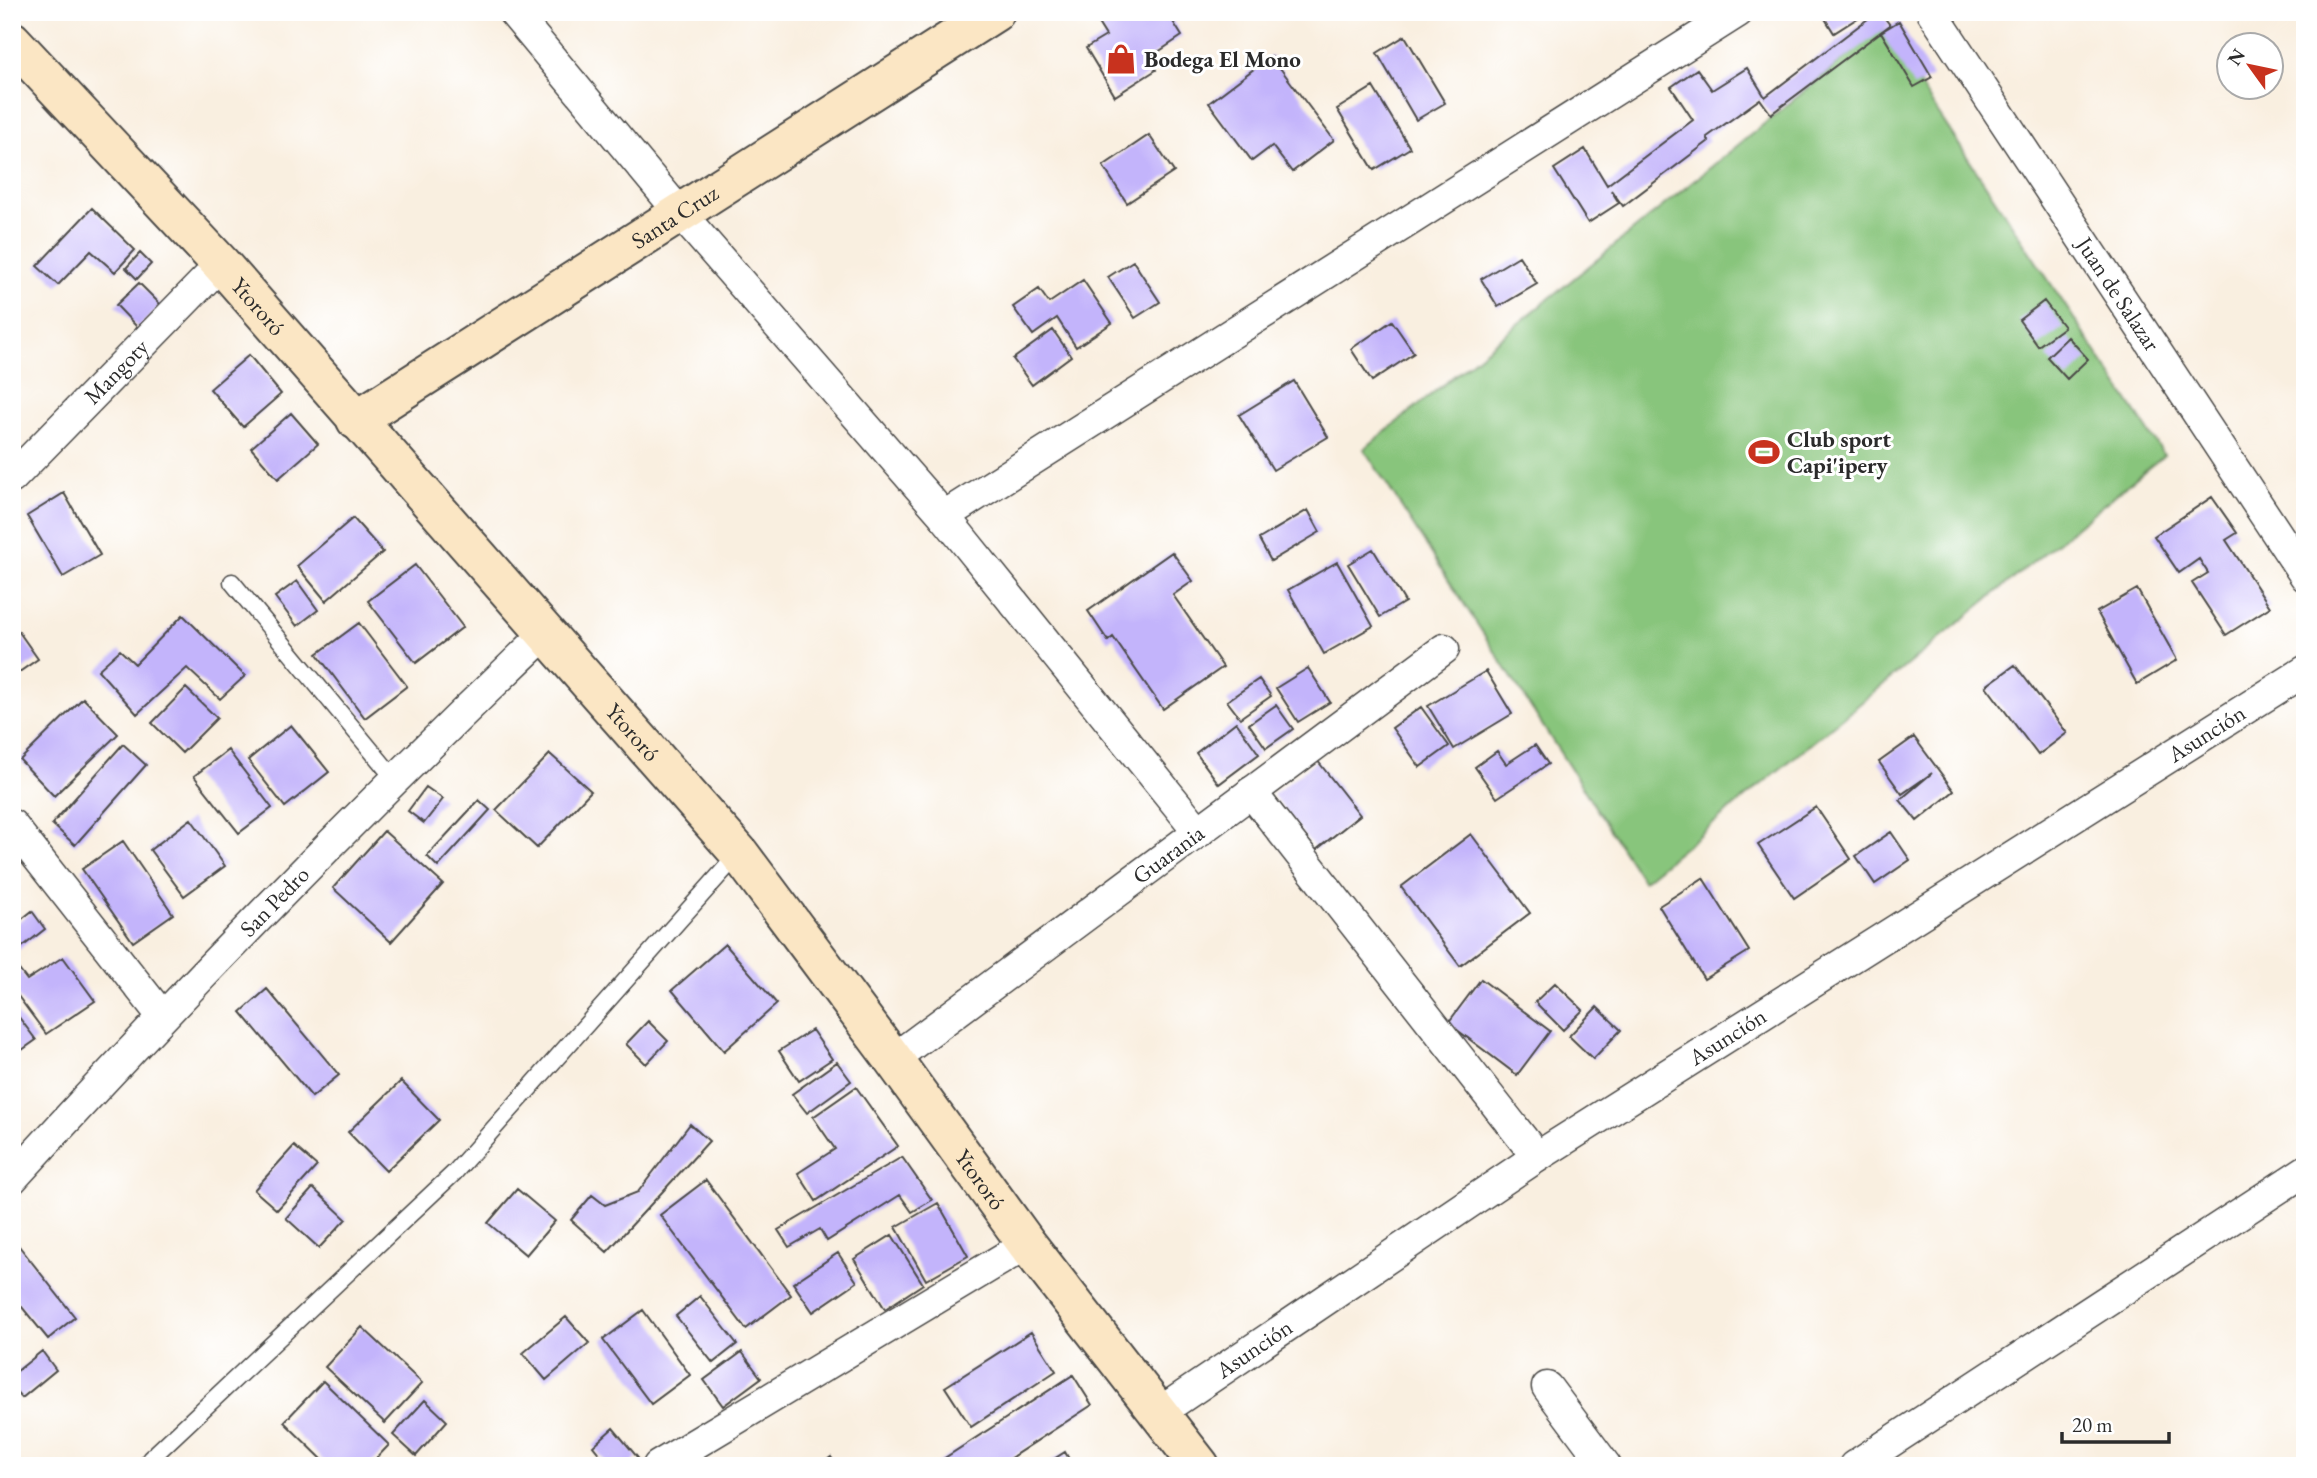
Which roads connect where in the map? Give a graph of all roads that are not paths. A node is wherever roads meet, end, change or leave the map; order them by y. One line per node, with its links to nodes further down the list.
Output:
1 (513, 12): 6 (street)
2 (995, 12): 6 (street, Santa Cruz)
3 (1738, 12): 10 (street)
4 (1932, 12): 11 (street, Juan de Salazar)
5 (12, 41): 7 (street, Ytororó)
6 (680, 213): 8 (street, Santa Cruz); 10 (street)
7 (222, 264): 8 (street, Ytororó); 9 (street, Mangoty)
8 (356, 420): 13 (street, Ytororó)
9 (12, 478)
10 (944, 516): 19 (street)
11 (2305, 576)
12 (232, 582): 16 (lane)
13 (546, 633): 16 (street, San Pedro); 20 (street, Ytororó)
14 (1444, 649): 17 (street, Guarania)
15 (2305, 671): 23 (street, Asunción)
16 (394, 778): 21 (street, San Pedro)
17 (1251, 792): 19 (street, Guarania); 23 (street)
18 (12, 825): 21 (street)
19 (1199, 832): 22 (street, Guarania)
20 (739, 853): 22 (street, Ytororó); 29 (lane)
21 (162, 1016): 25 (street, San Pedro)
22 (893, 1059): 26 (street, Ytororó)
23 (1537, 1157): 28 (street, Asunción)
24 (2305, 1171): 33 (street)
25 (12, 1179)
26 (1027, 1244): 28 (street, Ytororó); 30 (street)
27 (1547, 1387): 32 (street)
28 (1157, 1414): 31 (street, Ytororó)
29 (150, 1459)
30 (658, 1466)
31 (1200, 1466)
32 (1606, 1466)
33 (1854, 1466)

